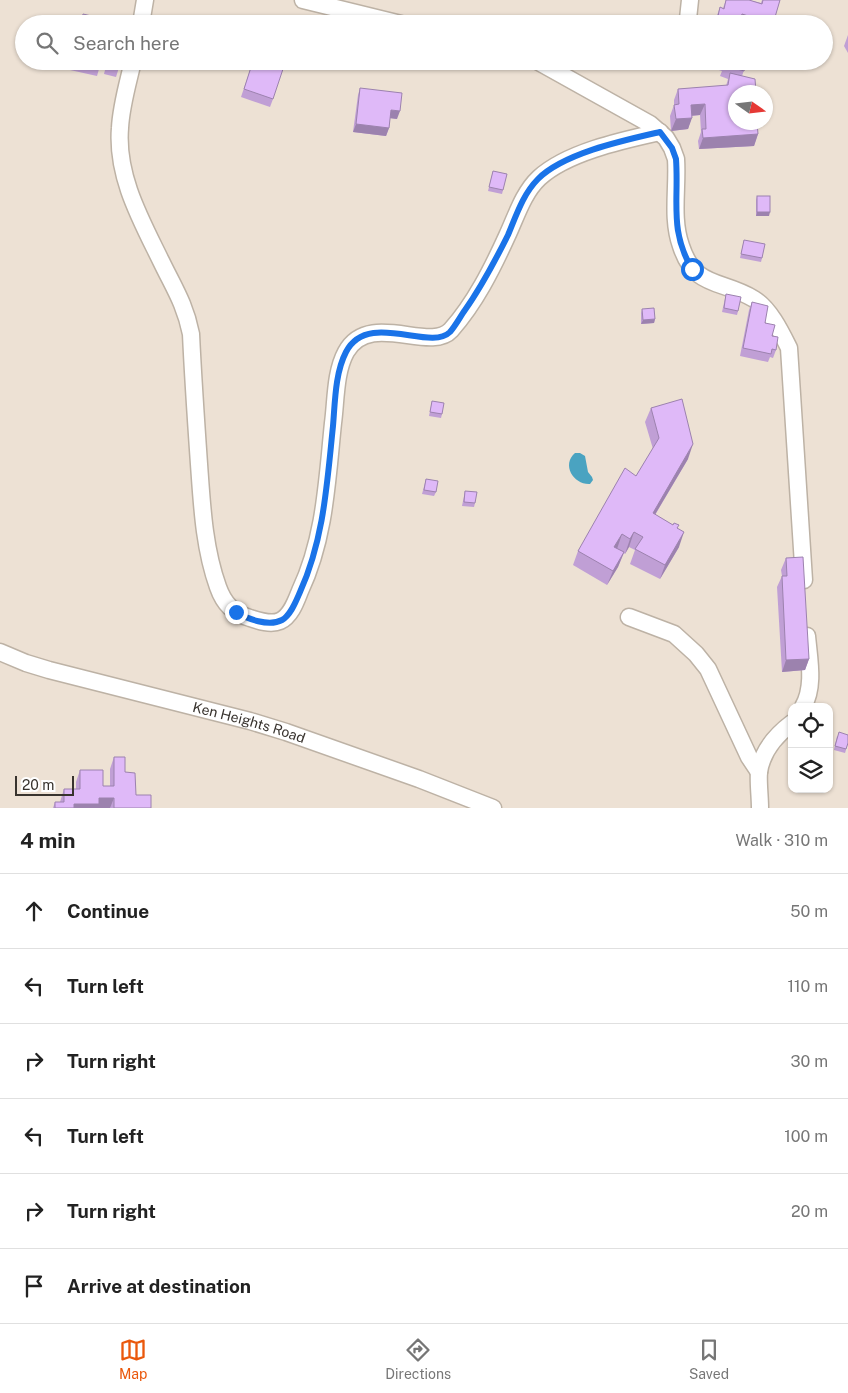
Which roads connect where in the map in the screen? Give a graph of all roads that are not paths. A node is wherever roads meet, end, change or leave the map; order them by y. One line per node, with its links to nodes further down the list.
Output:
1 (145, 0): 4 (street)
2 (303, 0): 5 (street)
3 (690, 0): 6 (street)
4 (142, 15)
5 (364, 15)
6 (688, 15)
7 (131, 70): 9 (street)
8 (554, 70): 9 (street)
9 (660, 132): 10 (street)
10 (805, 595)
11 (629, 617): 16 (street)
12 (807, 625): 14 (street)
13 (0, 652): 17 (street, Ken Heights Road)
14 (805, 703)
15 (788, 726): 16 (street)
16 (759, 772): 18 (street)
17 (493, 808)
18 (760, 808)

